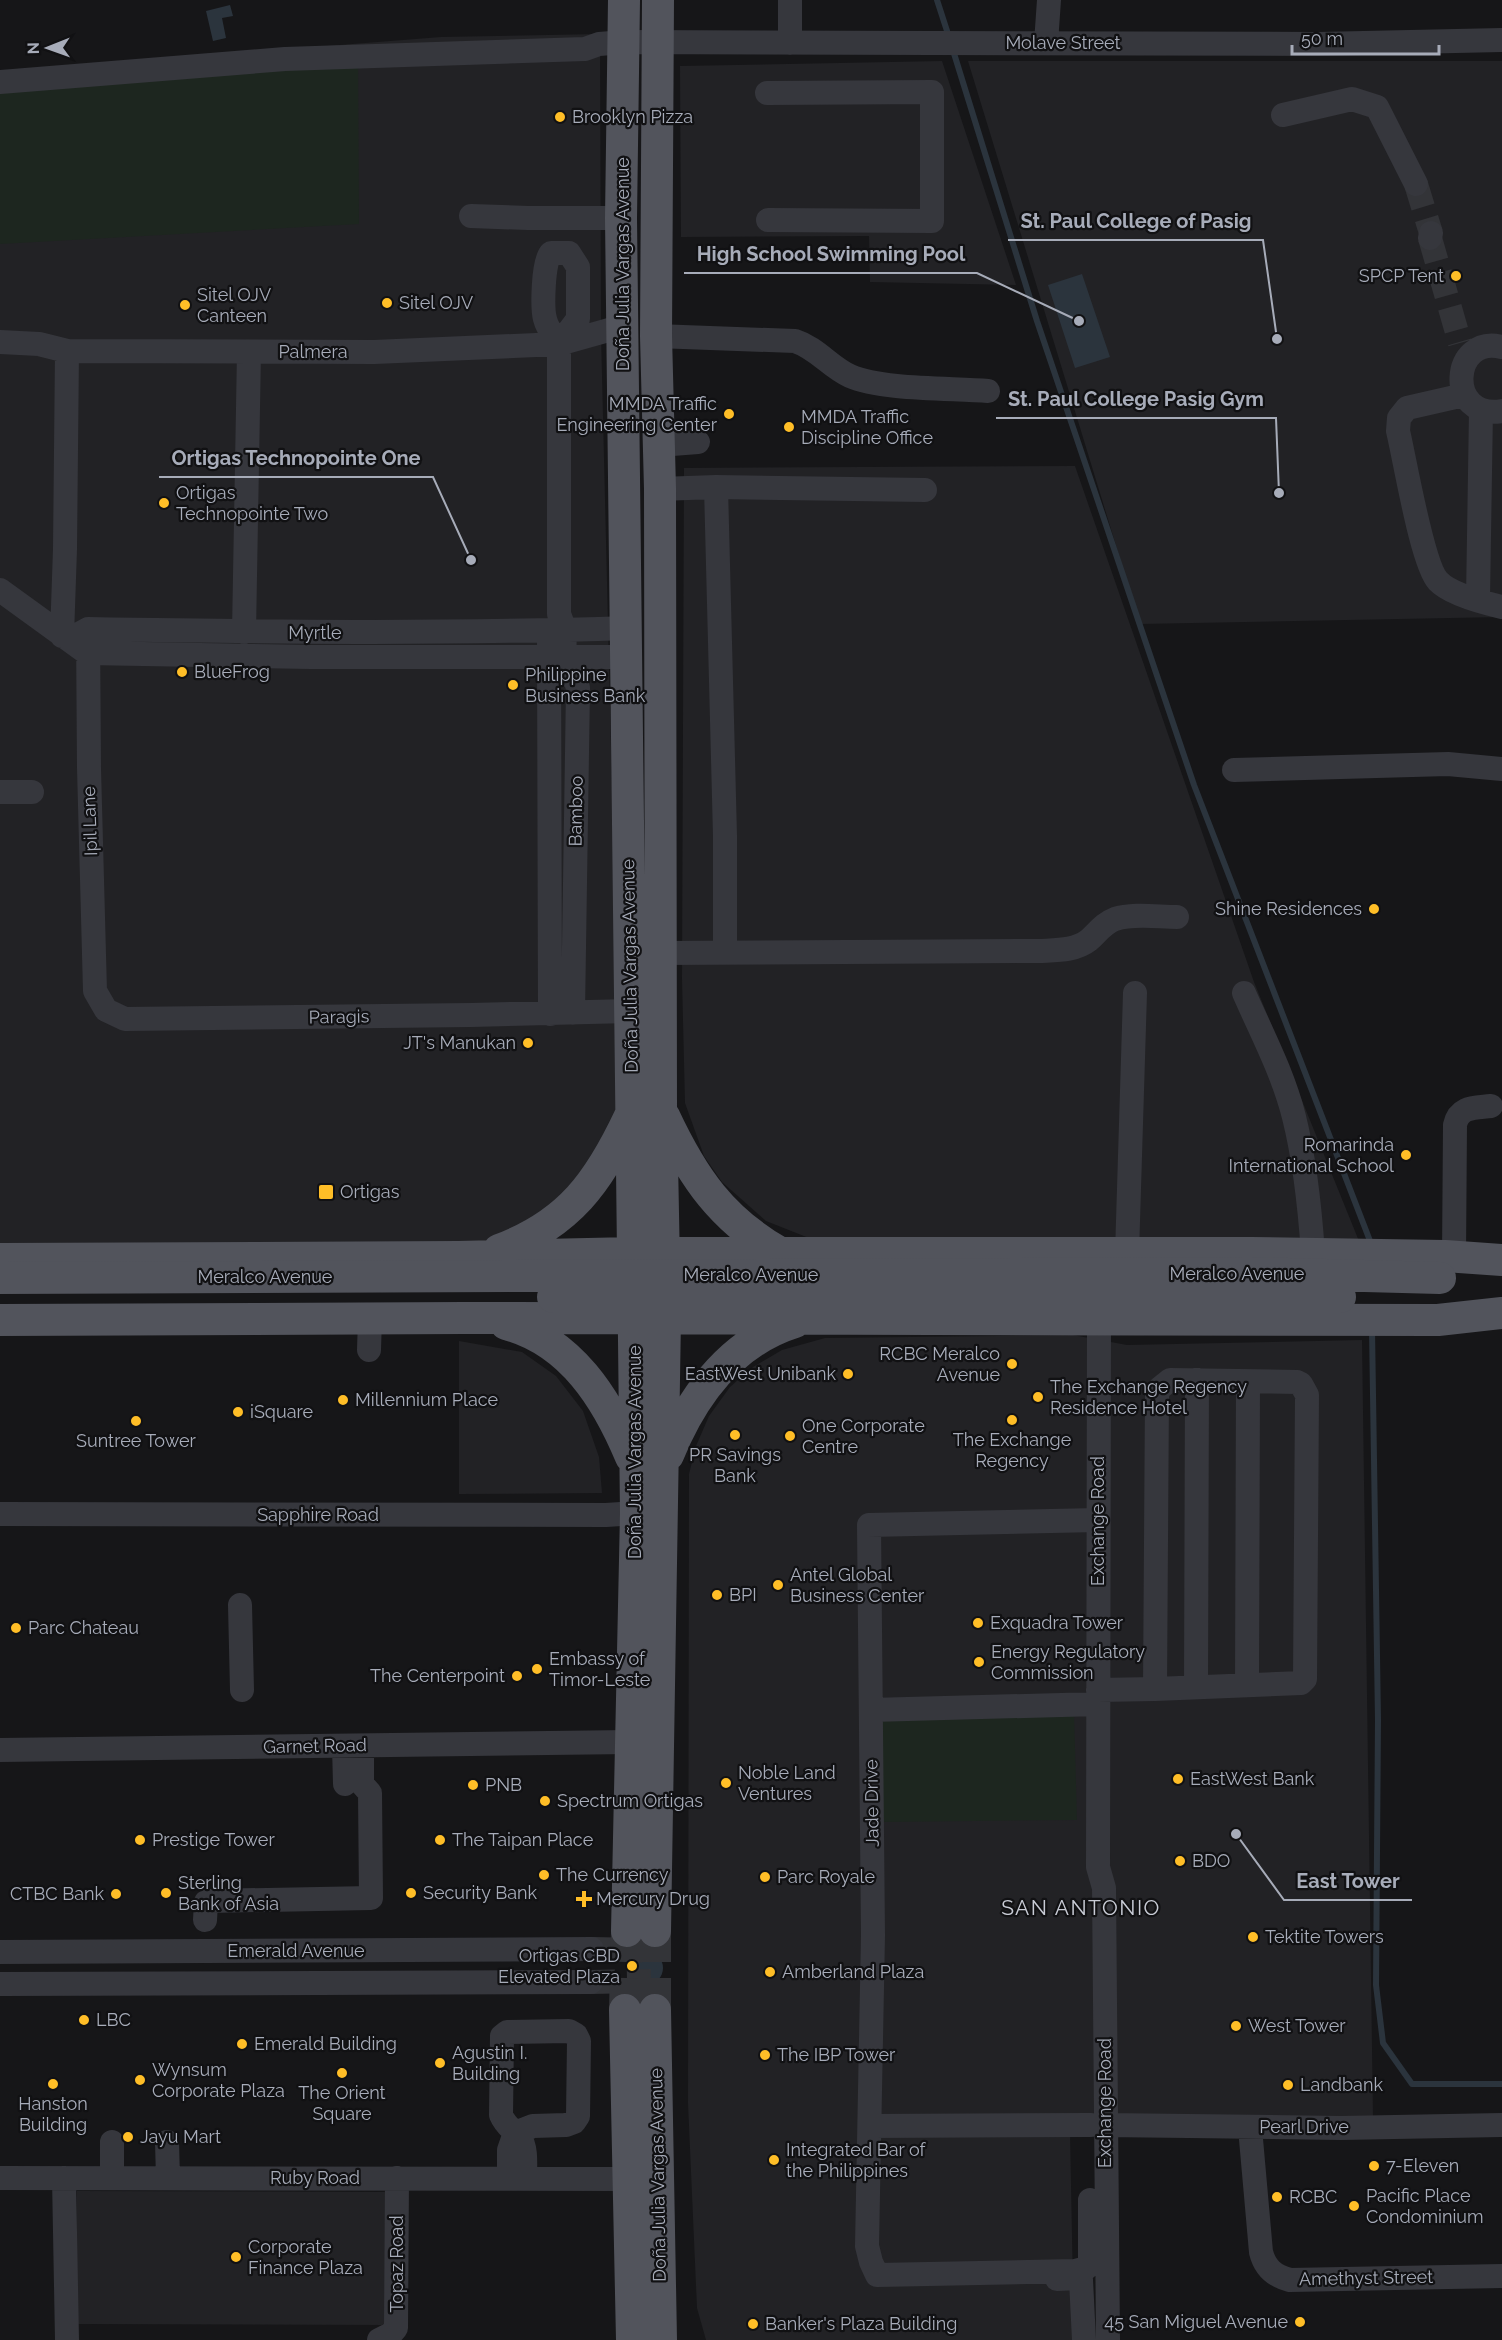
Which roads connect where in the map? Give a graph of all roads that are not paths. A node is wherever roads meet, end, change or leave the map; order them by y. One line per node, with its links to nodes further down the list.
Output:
1 (624, 0): 7 (main road, Doña Julia Vargas Avenue)
2 (658, 0): 8 (main road, Doña Julia Vargas Avenue)
3 (790, 0): 9 (street)
4 (1049, 0): 6 (street)
5 (1502, 40): 6 (street, Molave Street)
6 (1046, 42): 9 (street, Molave Street)
7 (612, 43): 8 (street, Molave Street); 10 (street, Molave Street); 15 (main road, Doña Julia Vargas Avenue)
8 (658, 43): 9 (street, Molave Street); 17 (main road, Doña Julia Vargas Avenue)
9 (790, 44)
10 (0, 82)
11 (767, 93): 16 (street)
12 (1283, 115): 13 (street)
13 (1416, 184)
14 (471, 216): 15 (street)
15 (621, 220): 17 (street); 18 (main road, Doña Julia Vargas Avenue)
16 (768, 220)
17 (658, 222): 19 (main road, Doña Julia Vargas Avenue)
18 (623, 326): 21 (street, Palmera); 38 (main road, Doña Julia Vargas Avenue)
19 (656, 336): 25 (street); 28 (main road, Doña Julia Vargas Avenue)
20 (0, 342): 23 (street, Palmera)
21 (559, 344): 24 (street, Palmera); 35 (street, Bamboo)
22 (1502, 347): 26 (street)
23 (67, 351): 24 (street, Palmera); 37 (street, Ipil Lane)
24 (249, 352): 36 (street)
25 (988, 391)
26 (1482, 405): 33 (street); 33 (street)
27 (698, 442): 28 (street)
28 (659, 445): 30 (main road, Doña Julia Vargas Avenue)
29 (717, 487): 30 (street); 31 (street); 45 (street)
30 (660, 489): 46 (main road, Doña Julia Vargas Avenue)
31 (925, 490)
32 (0, 591): 37 (street)
33 (1478, 599): 34 (street)
34 (1502, 607)
35 (558, 625): 36 (street, Myrtle); 38 (street, Myrtle); 39 (street, Bamboo)
36 (244, 632): 37 (street, Myrtle)
37 (76, 640): 39 (street, Myrtle); 49 (street, Ipil Lane)
38 (627, 643): 39 (street, Myrtle); 50 (main road, Doña Julia Vargas Avenue)
39 (557, 657): 51 (street, Bamboo)
40 (1502, 769): 41 (street)
41 (1234, 770)
42 (0, 792): 43 (street)
43 (32, 792)
44 (1177, 917): 45 (street)
45 (725, 952): 46 (street)
46 (660, 953): 53 (main road, Doña Julia Vargas Avenue)
47 (1135, 993): 56 (street)
48 (1244, 993): 57 (street)
49 (106, 1010): 51 (street, Paragis)
50 (630, 1011): 51 (street, Paragis); 53 (main road, Doña Julia Vargas Avenue)
51 (561, 1014)
52 (1491, 1106): 64 (street)
53 (646, 1111): 54 (main road); 58 (main road); 61 (main road, Doña Julia Vargas Avenue); 62 (main road, Doña Julia Vargas Avenue)
54 (789, 1253): 55 (main road, Meralco Avenue); 62 (main road, Meralco Avenue)
55 (885, 1253): 56 (main road, Meralco Avenue); 75 (main road)
56 (1127, 1254): 57 (main road, Meralco Avenue)
57 (1313, 1254): 64 (main road, Meralco Avenue)
58 (478, 1257): 59 (main road, Meralco Avenue); 61 (main road, Meralco Avenue); 70 (main road)
59 (0, 1259)
60 (1502, 1260): 64 (main road, Meralco Avenue)
61 (633, 1266): 62 (main road, Meralco Avenue); 71 (main road, Doña Julia Vargas Avenue)
62 (664, 1266): 71 (main road, Doña Julia Vargas Avenue)
63 (1502, 1270): 64 (main road, Meralco Avenue)
64 (1445, 1277): 65 (main road, Meralco Avenue, bridge); 66 (main road, Meralco Avenue, bridge); 67 (main road, Meralco Avenue)
65 (0, 1278)
66 (0, 1299)
67 (1502, 1304)
68 (1502, 1313): 72 (main road)
69 (370, 1318): 70 (main road); 73 (main road); 76 (street)
70 (472, 1318): 71 (main road); 79 (main road)
71 (650, 1318): 74 (main road); 79 (main road, Doña Julia Vargas Avenue)
72 (1099, 1319): 75 (main road); 82 (street, Exchange Road)
73 (0, 1320)
74 (802, 1320): 75 (main road); 79 (main road)
75 (884, 1320)
76 (369, 1350)
77 (1197, 1380): 78 (street); 85 (street); 86 (street)
78 (1248, 1382): 84 (street); 84 (street)
79 (649, 1469): 80 (main road, Doña Julia Vargas Avenue); 90 (main road, Doña Julia Vargas Avenue)
80 (636, 1513): 81 (street, Sapphire Road); 90 (main road, Doña Julia Vargas Avenue)
81 (0, 1514)
82 (1098, 1520): 88 (street, Exchange Road); 89 (street, Jade Drive)
83 (240, 1605): 87 (street)
84 (1246, 1685): 85 (street)
85 (1196, 1688): 86 (street)
86 (1155, 1689): 88 (street)
87 (242, 1690)
88 (1098, 1697): 89 (street); 98 (street, Exchange Road)
89 (871, 1710): 100 (street, Jade Drive)
90 (630, 1742): 91 (street, Garnet Road)
91 (353, 1746): 92 (street, Garnet Road); 93 (street)
92 (0, 1750)
93 (206, 1920)
94 (592, 1949): 95 (street, Emerald Avenue)
95 (0, 1952)
96 (591, 1982): 97 (street, Emerald Avenue)
97 (0, 1984)
98 (1098, 2125): 100 (street, Pearl Drive); 101 (street, Pearl Drive); 112 (street, Exchange Road)
99 (1502, 2125): 101 (street, Pearl Drive)
100 (871, 2126): 112 (street, Jade Drive)
101 (1250, 2128): 113 (street, Amethyst Street)
102 (515, 2133): 102 (street); 110 (street)
103 (112, 2142): 107 (street)
104 (168, 2142): 108 (street)
105 (0, 2178): 106 (street, Ruby Road)
106 (64, 2178): 107 (street, Ruby Road); 115 (street)
107 (112, 2178): 108 (street, Ruby Road)
108 (168, 2178): 109 (street, Ruby Road)
109 (397, 2178): 110 (street, Ruby Road); 116 (street, Topaz Road)
110 (517, 2178): 111 (street, Ruby Road)
111 (630, 2179): 114 (main road, Doña Julia Vargas Avenue); 114 (main road, Doña Julia Vargas Avenue)
112 (1093, 2265): 117 (street, Exchange Road); 118 (street, Exchange Road)
113 (1502, 2276)
114 (647, 2335)
115 (67, 2340)
116 (379, 2340)
117 (1084, 2340)
118 (1108, 2340)

